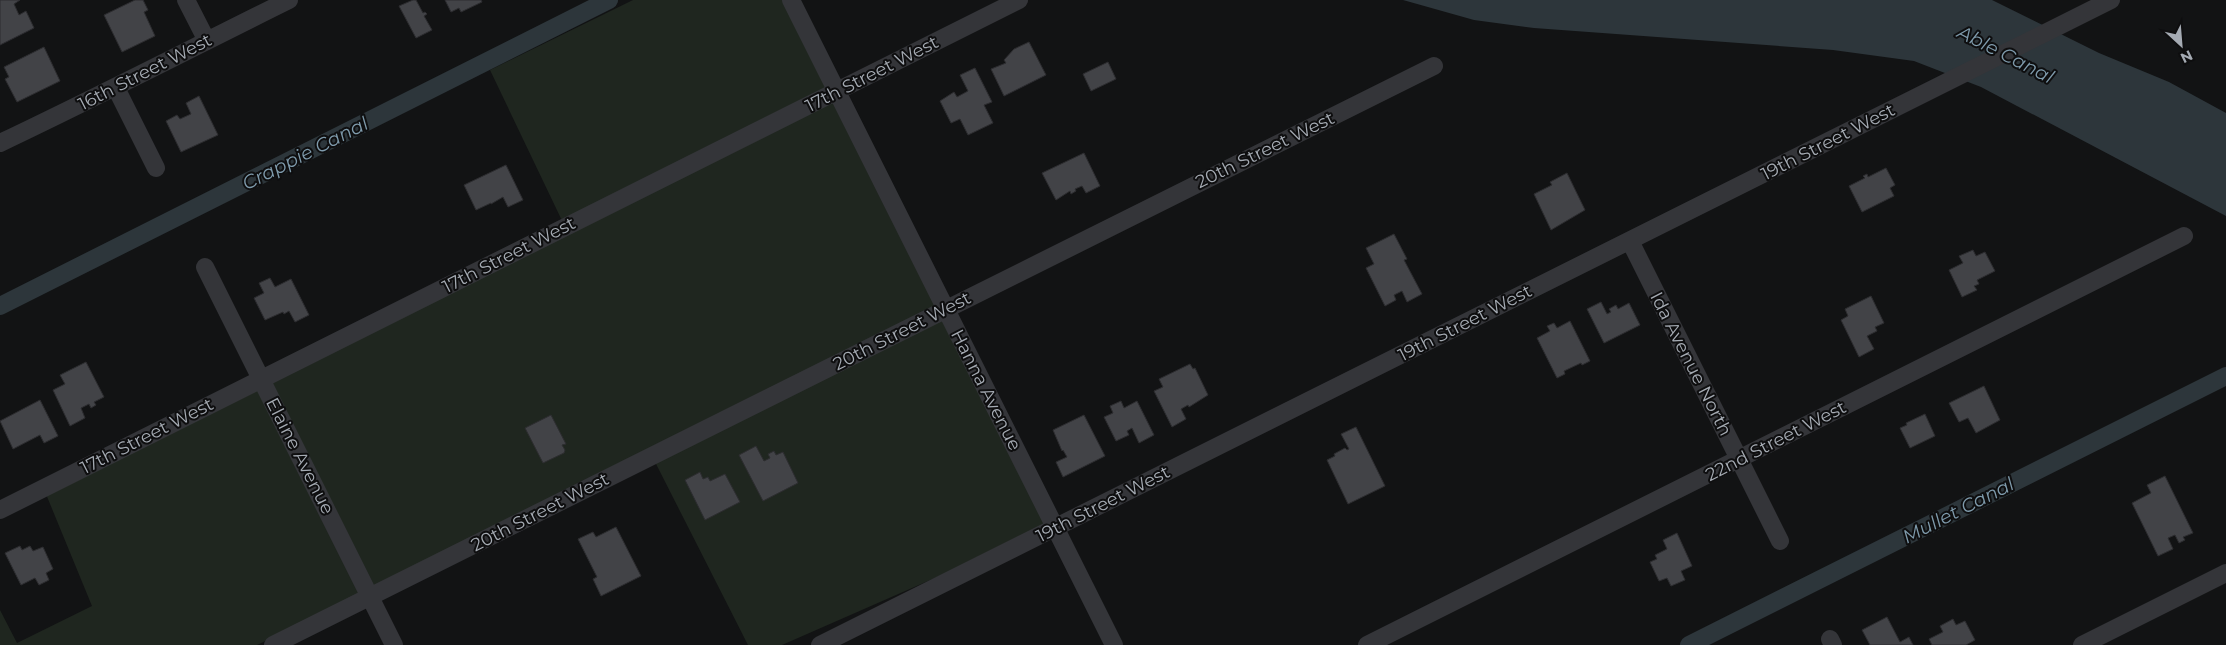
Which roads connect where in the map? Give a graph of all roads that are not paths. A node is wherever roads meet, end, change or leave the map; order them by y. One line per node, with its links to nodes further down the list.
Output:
1 (186, 0): 6 (street)
2 (288, 0): 6 (street, 16th Street West)
3 (791, 0): 9 (street, Hanna Avenue)
4 (1019, 0): 9 (street, 17th Street West)
5 (2111, 0): 13 (street, 19th Street West)
6 (207, 40): 8 (street, 16th Street West)
7 (1434, 66): 15 (street, 20th Street West)
8 (116, 88): 10 (street, 16th Street West); 11 (street)
9 (836, 92): 15 (street, Hanna Avenue); 16 (street, 17th Street West)
10 (0, 143)
11 (156, 168)
12 (2184, 236): 17 (street, 22nd Street West)
13 (1630, 241): 17 (street, Ida Avenue North); 19 (street, 19th Street West)
14 (205, 267): 16 (street, Elaine Avenue)
15 (946, 309): 19 (street, Hanna Avenue); 22 (street, 20th Street West)
16 (261, 380): 18 (street, 17th Street West); 22 (street, Elaine Avenue)
17 (1739, 459): 20 (street, Ida Avenue North); 27 (street, 22nd Street West)
18 (0, 510)
19 (1055, 528): 25 (street, 19th Street West); 26 (street, Hanna Avenue)
20 (1780, 541)
21 (2226, 573): 28 (street)
22 (370, 596): 23 (street, 20th Street West); 24 (street, Elaine Avenue)
23 (274, 645)
24 (394, 645)
25 (820, 645)
26 (1114, 645)
27 (1367, 645)
28 (2082, 645)

